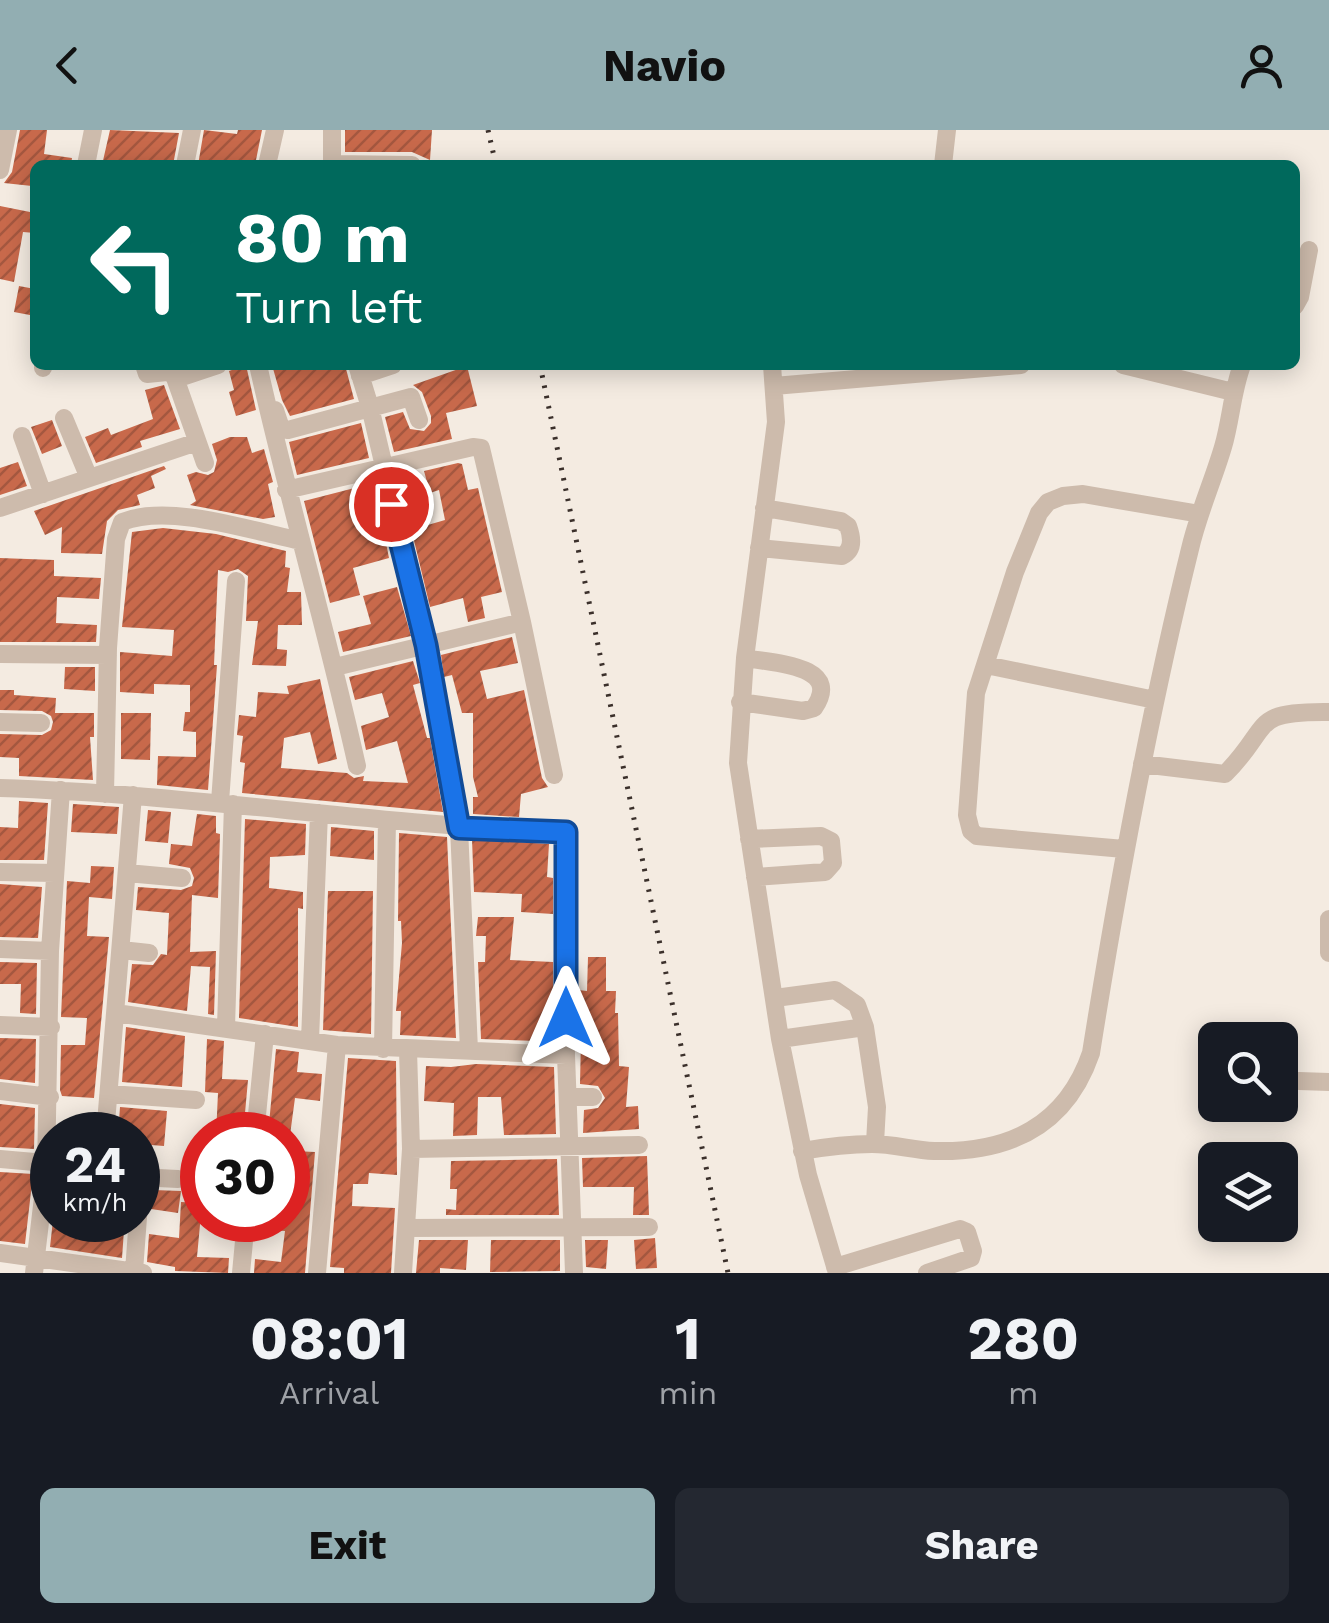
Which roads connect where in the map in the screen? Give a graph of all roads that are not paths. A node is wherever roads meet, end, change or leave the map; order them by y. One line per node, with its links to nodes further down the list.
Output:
1 (8, 130): 12 (street)
2 (93, 130): 7 (street)
3 (192, 130): 8 (street)
4 (276, 130): 9 (street)
5 (332, 130): 10 (street)
6 (947, 130): 11 (street)
7 (87, 160)
8 (186, 160)
9 (268, 160)
10 (332, 160)
11 (944, 160)
12 (0, 170)
13 (1309, 250): 14 (street)
14 (1300, 297)
15 (146, 370): 26 (street)
16 (203, 370): 26 (street)
17 (262, 370): 37 (street)
18 (263, 370): 29 (street)
19 (358, 370): 29 (street)
20 (772, 370): 27 (street)
21 (914, 370): 23 (street)
22 (1240, 370): 28 (street)
23 (885, 371): 25 (street)
24 (1181, 371): 28 (street)
25 (844, 372): 27 (street)
26 (176, 379): 33 (street)
27 (774, 386): 40 (street)
28 (1232, 392): 41 (street)
29 (370, 408): 31 (street); 35 (street)
30 (64, 418): 36 (street)
31 (419, 420)
32 (22, 436): 38 (street)
33 (197, 442): 34 (street); 36 (street)
34 (204, 463)
35 (382, 470): 37 (street); 45 (street); 46 (street)
36 (88, 478): 38 (street)
37 (286, 490): 42 (street)
38 (43, 494): 39 (street)
39 (0, 508)
40 (764, 508): 43 (street); 43 (street)
41 (1200, 514): 50 (street); 52 (street)
42 (301, 542): 48 (street); 51 (street)
43 (760, 548): 49 (street)
44 (236, 581): 64 (street)
45 (522, 622): 46 (street); 59 (street)
46 (426, 645): 51 (street); 67 (street)
47 (0, 654): 48 (street)
48 (108, 655): 62 (street)
49 (745, 658): 53 (street); 53 (street)
50 (986, 665): 52 (street); 69 (street)
51 (335, 667): 58 (street)
52 (1155, 700): 57 (street)
53 (740, 702): 68 (street)
54 (1329, 712): 57 (street)
55 (0, 722): 56 (street)
56 (41, 723)
57 (1142, 764): 69 (street)
58 (358, 766)
59 (554, 775)
60 (0, 788): 61 (street)
61 (61, 790): 62 (street); 71 (street)
62 (104, 794): 63 (street)
63 (133, 795): 64 (street); 72 (street)
64 (227, 803): 65 (street); 85 (street)
65 (319, 813): 66 (street); 89 (street)
66 (387, 820): 67 (street); 91 (street)
67 (459, 828): 93 (street); 94 (street)
68 (748, 839): 73 (street); 73 (street)
69 (1124, 849): 106 (street)
70 (0, 872): 71 (street)
71 (56, 874): 78 (street)
72 (127, 874): 74 (street); 77 (street)
73 (755, 877): 81 (street)
74 (182, 878)
75 (1329, 919): 80 (street)
76 (0, 949): 78 (street)
77 (121, 950): 79 (street); 82 (street)
78 (50, 951): 84 (street)
79 (149, 953)
80 (1329, 953)
81 (774, 998): 86 (street); 88 (street)
82 (116, 1013): 85 (street); 98 (street)
83 (0, 1025): 84 (street)
84 (51, 1027): 100 (street)
85 (226, 1027): 87 (street)
86 (865, 1028): 88 (street); 106 (street)
87 (266, 1034): 89 (street); 105 (street)
88 (780, 1039): 110 (street)
89 (310, 1040): 90 (street)
90 (337, 1045): 91 (street); 125 (street)
91 (383, 1049): 92 (street)
92 (408, 1050): 93 (street); 109 (street)
93 (469, 1050): 94 (street)
94 (566, 1055): 99 (street)
95 (1299, 1081): 96 (street)
96 (1329, 1082)
97 (0, 1091): 100 (street)
98 (109, 1094): 102 (street); 104 (street)
99 (568, 1096): 101 (street); 108 (street)
100 (50, 1097): 103 (street)
101 (593, 1097)
102 (196, 1100)
103 (50, 1112)
104 (107, 1112)
105 (258, 1112)
106 (875, 1144): 110 (street)
107 (639, 1145): 108 (street)
108 (569, 1147): 109 (street); 117 (street)
109 (411, 1149): 116 (street)
110 (802, 1151): 122 (street)
111 (0, 1159): 112 (street)
112 (30, 1165)
113 (160, 1178): 114 (street)
114 (178, 1179)
115 (649, 1227): 117 (street)
116 (407, 1228): 117 (street); 126 (street)
117 (573, 1228): 127 (street)
118 (132, 1242): 123 (street)
119 (244, 1242): 124 (street)
120 (0, 1253): 121 (street)
121 (34, 1265): 123 (street)
122 (836, 1270): 128 (street)
123 (129, 1271)
124 (241, 1273)
125 (317, 1273)
126 (404, 1273)
127 (574, 1273)
128 (927, 1273)

